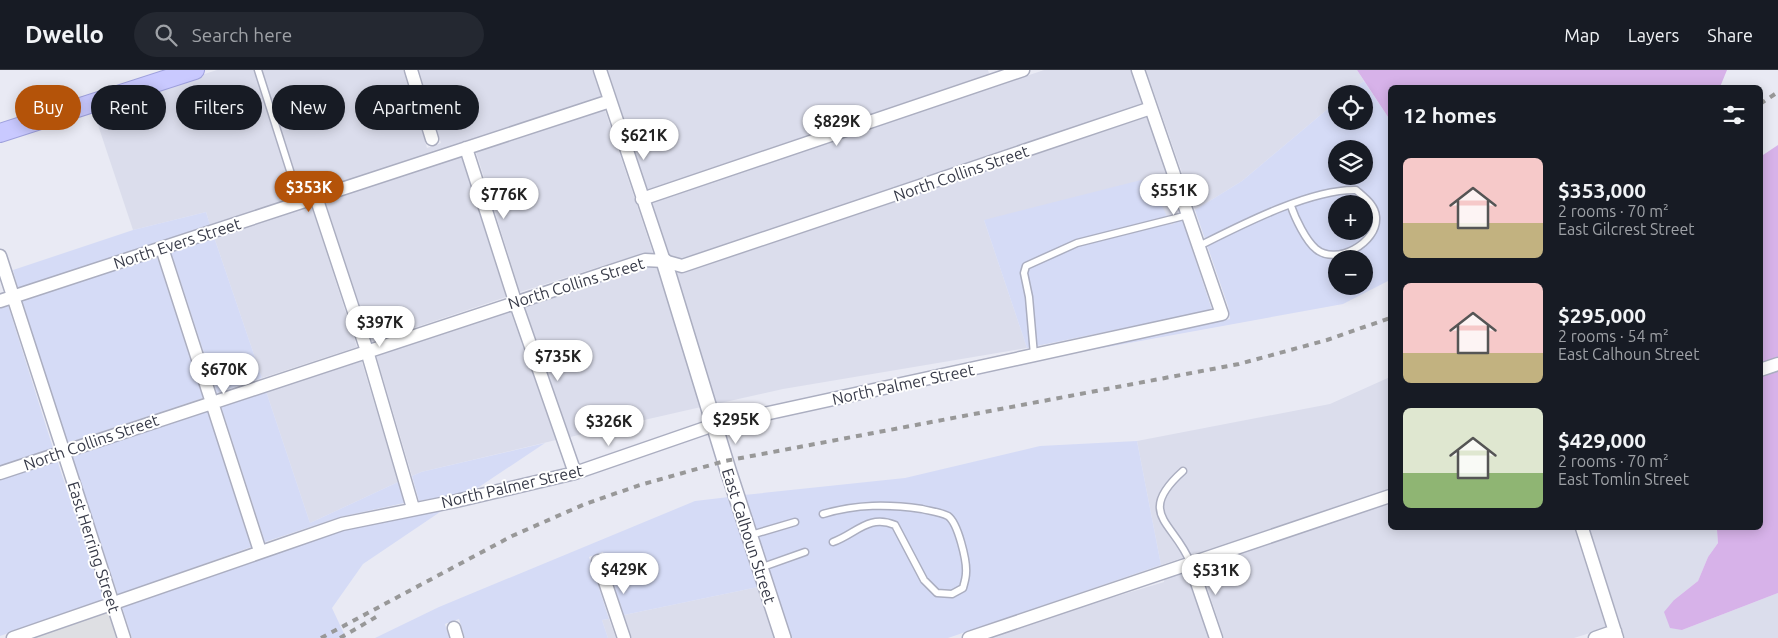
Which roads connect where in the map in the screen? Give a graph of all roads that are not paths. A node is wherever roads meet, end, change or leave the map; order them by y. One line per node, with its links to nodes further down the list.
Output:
1 (196, 70): 10 (main road)
2 (258, 70): 15 (lane)
3 (411, 70): 11 (street)
4 (600, 70): 8 (street)
5 (1023, 70): 7 (street)
6 (1138, 70): 9 (street)
7 (997, 74): 14 (street)
8 (610, 101): 12 (street, North Evers Street); 14 (street)
9 (1151, 108): 17 (street); 21 (street, North Collins Street)
10 (0, 133)
11 (432, 139)
12 (466, 148): 13 (street, North Evers Street); 24 (street)
13 (316, 197): 15 (street, North Evers Street); 25 (street)
14 (642, 199): 21 (street)
15 (300, 202): 19 (street, North Evers Street)
16 (1291, 206): 16 (lane); 18 (lane)
17 (1188, 215): 18 (street); 26 (lane)
18 (1199, 246): 26 (street, North Palmer Street)
19 (162, 248): 22 (street, North Evers Street); 29 (street)
20 (0, 256): 22 (street, East Herring Street)
21 (664, 261): 24 (street, North Collins Street); 30 (street, East Calhoun Street)
22 (13, 296): 23 (street, North Evers Street); 31 (street, East Herring Street)
23 (0, 301)
24 (515, 301): 25 (street, North Collins Street); 34 (street)
25 (367, 351): 29 (street, North Collins Street); 36 (street)
26 (1034, 355): 30 (street, North Palmer Street)
27 (1778, 364): 28 (street)
28 (1763, 369)
29 (212, 402): 31 (street, North Collins Street); 42 (street)
30 (714, 425): 34 (street, North Palmer Street); 40 (street, East Calhoun Street)
31 (62, 452): 33 (street, North Collins Street); 47 (street, East Herring Street)
32 (1183, 471): 45 (lane)
33 (0, 473)
34 (575, 473): 36 (street, North Palmer Street)
35 (1388, 497): 45 (street)
36 (413, 508): 42 (street, North Palmer Street)
37 (824, 514): 41 (lane)
38 (795, 522): 40 (lane)
39 (1583, 530): 48 (street)
40 (749, 536): 46 (street, East Calhoun Street)
41 (833, 542)
42 (260, 550): 47 (street, North Palmer Street)
43 (805, 552): 46 (lane)
44 (598, 561): 51 (street)
45 (1190, 562): 53 (street); 54 (street)
46 (760, 568): 52 (street, East Calhoun Street)
47 (113, 604): 49 (street, North Palmer Street); 50 (street, East Herring Street)
48 (1616, 635): 55 (street)
49 (13, 638)
50 (124, 638)
51 (624, 638)
52 (783, 638)
53 (969, 638)
54 (1216, 638)
55 (1595, 638)

